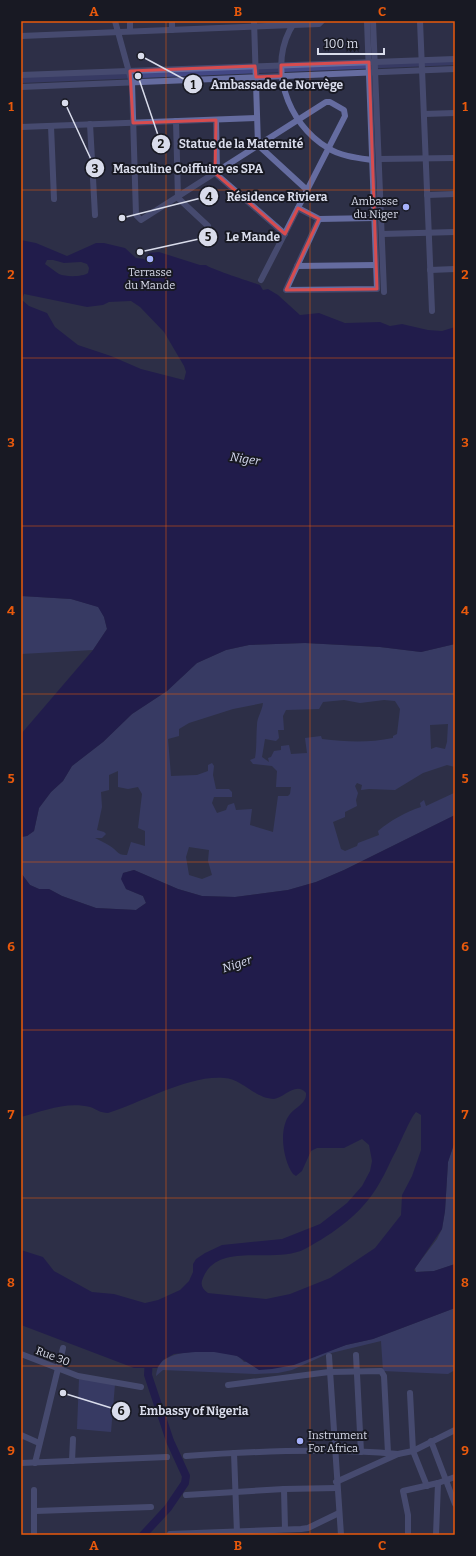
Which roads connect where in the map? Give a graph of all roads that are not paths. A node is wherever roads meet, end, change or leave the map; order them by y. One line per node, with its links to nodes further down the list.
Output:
1 (115, 21): 13 (street)
2 (130, 21): 14 (street)
3 (172, 21): 12 (street)
4 (212, 21): 11 (street)
5 (322, 21): 9 (street)
6 (367, 21): 18 (street)
7 (373, 21): 18 (street)
8 (420, 21): 17 (street)
9 (294, 23): 10 (street); 19 (street)
10 (254, 24): 11 (street); 20 (street)
11 (212, 28): 12 (street)
12 (172, 30): 14 (street)
13 (118, 32): 14 (street); 15 (street); 23 (street)
14 (130, 32)
15 (21, 36)
16 (455, 58): 17 (street)
17 (422, 60): 18 (street); 22 (street)
18 (372, 62): 19 (street); 24 (street)
19 (281, 65): 20 (street); 26 (street)
20 (255, 66): 23 (street); 27 (street)
21 (455, 69): 22 (street)
22 (422, 70): 24 (street); 31 (street)
23 (130, 71): 25 (street); 28 (street)
24 (372, 72): 26 (street); 43 (street)
25 (21, 75)
26 (281, 76): 27 (street); 34 (street)
27 (256, 77): 28 (street); 32 (street)
28 (132, 82): 29 (street); 36 (street)
29 (21, 87)
30 (455, 113): 31 (street)
31 (424, 114): 44 (street)
32 (257, 118): 33 (street); 40 (street)
33 (216, 120): 35 (street); 45 (street)
34 (298, 120): 40 (street); 41 (street); 41 (street)
35 (176, 121): 36 (street); 49 (street)
36 (133, 122): 37 (street); 49 (street)
37 (90, 124): 38 (street); 52 (street)
38 (51, 126): 39 (street); 50 (street)
39 (21, 127)
40 (258, 145): 45 (street); 46 (street)
41 (328, 149): 43 (street); 46 (street)
42 (455, 158): 44 (street)
43 (375, 159): 44 (street); 53 (street); 59 (street)
44 (426, 159): 48 (street)
45 (216, 173): 49 (street); 58 (street)
46 (307, 190): 51 (street)
47 (455, 194): 48 (street)
48 (427, 195): 57 (street)
49 (178, 198): 55 (street)
50 (54, 199)
51 (298, 208): 54 (street); 58 (street)
52 (95, 215)
53 (374, 218): 54 (street); 60 (street)
54 (320, 219): 61 (street)
55 (208, 226)
56 (455, 232): 57 (street)
57 (429, 233): 59 (street); 63 (street)
58 (285, 234): 64 (street)
59 (382, 234): 65 (street)
60 (376, 265): 61 (street); 61 (street)
61 (297, 266)
62 (455, 269): 63 (street)
63 (430, 270): 66 (street)
64 (261, 280)
65 (384, 292)
66 (432, 311)
67 (63, 1348): 71 (street)
68 (21, 1354): 71 (street, Rue 30)
69 (329, 1356): 73 (street)
70 (356, 1356): 72 (street)
71 (58, 1368): 75 (street, Rue 30); 81 (street)
72 (357, 1371): 73 (street); 84 (street); 86 (street)
73 (329, 1372): 74 (street); 83 (street)
74 (228, 1385)
75 (141, 1387)
76 (410, 1393): 82 (street)
77 (455, 1430): 80 (street)
78 (21, 1435): 81 (street)
79 (73, 1438): 90 (street)
80 (431, 1441): 82 (street); 94 (street)
81 (40, 1443): 92 (street)
82 (413, 1450): 87 (street); 97 (street)
83 (335, 1451): 84 (street); 85 (street); 96 (street)
84 (361, 1452): 86 (street)
85 (234, 1453): 88 (street); 100 (street)
86 (388, 1453): 87 (street)
87 (398, 1454): 96 (street)
88 (186, 1456)
89 (167, 1457): 90 (street)
90 (72, 1461): 92 (street)
91 (21, 1463): 92 (street)
92 (35, 1463)
93 (455, 1477): 94 (street)
94 (445, 1481): 95 (street); 102 (street)
95 (438, 1483): 97 (street); 112 (street)
96 (337, 1485): 98 (street); 105 (street)
97 (427, 1486): 111 (street)
98 (284, 1489): 100 (street); 106 (street)
99 (34, 1490): 104 (street)
100 (237, 1491): 101 (street); 107 (street)
101 (186, 1495)
102 (455, 1504)
103 (151, 1507): 104 (street)
104 (35, 1511): 110 (street)
105 (339, 1513): 106 (street); 109 (street)
106 (284, 1529): 107 (street)
107 (237, 1533): 108 (street)
108 (170, 1534)
109 (339, 1534)
110 (34, 1535)
111 (408, 1535)
112 (436, 1535)

